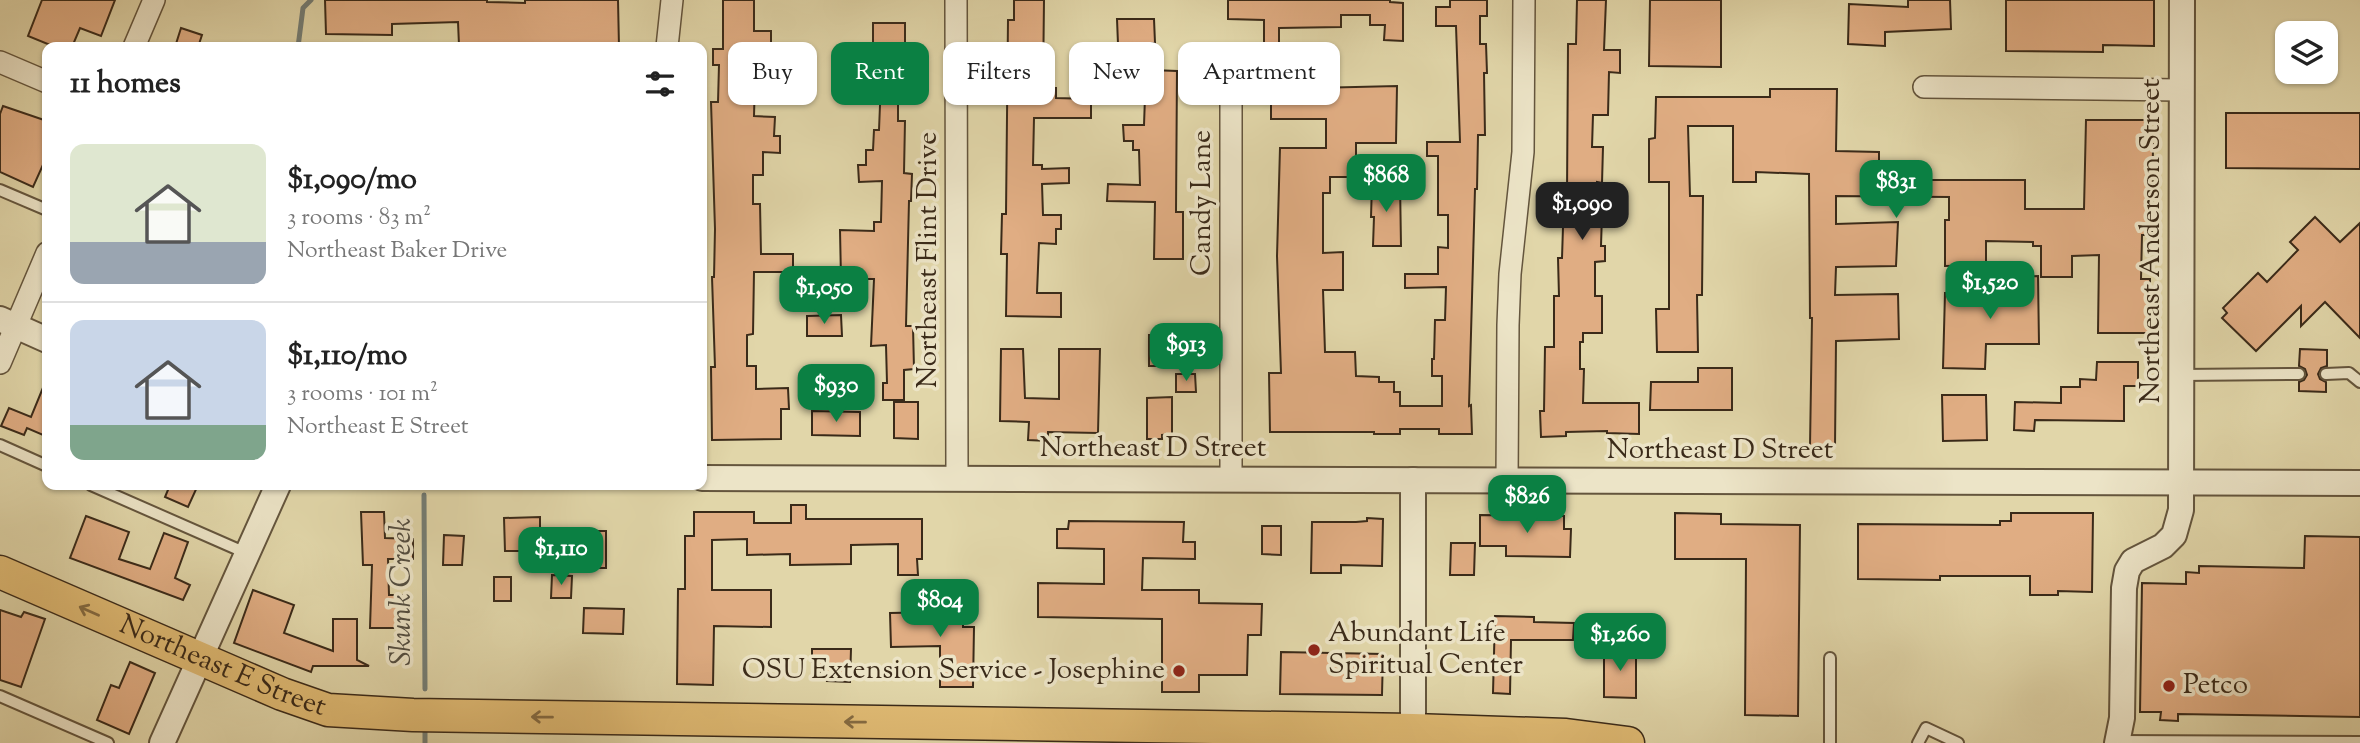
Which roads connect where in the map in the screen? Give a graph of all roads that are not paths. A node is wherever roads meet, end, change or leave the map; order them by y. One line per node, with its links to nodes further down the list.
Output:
1 (672, 0): 7 (street)
2 (956, 0): 26 (street, Northeast Flint Drive)
3 (1524, 0): 29 (street)
4 (2182, 0): 11 (street, Northeast Anderson Street)
5 (152, 1): 6 (street)
6 (136, 42)
7 (668, 42)
8 (0, 62): 9 (street)
9 (42, 80)
10 (1924, 87): 11 (street)
11 (2182, 90): 21 (street, Northeast Anderson Street)
12 (1231, 105): 27 (street, Candy Lane)
13 (0, 190): 14 (lane)
14 (42, 208)
15 (42, 262): 16 (street)
16 (8, 323): 17 (street); 18 (street)
17 (42, 338)
18 (0, 363)
19 (2299, 374): 21 (lane)
20 (2326, 374): 22 (lane)
21 (2181, 375): 30 (street, Northeast Anderson Street)
22 (2360, 382)
23 (0, 445): 24 (lane)
24 (42, 464)
25 (707, 478): 26 (street, Northeast D Street)
26 (957, 478): 27 (street, Northeast D Street)
27 (1231, 478): 28 (street, Northeast D Street)
28 (1413, 480): 29 (street, Northeast D Street); 39 (street)
29 (1507, 480): 30 (street, Northeast D Street)
30 (2181, 481): 31 (street, Northeast D Street); 40 (street, Northeast Anderson Street)
31 (2360, 484)
32 (102, 490): 34 (lane)
33 (276, 490): 34 (street)
34 (246, 553): 36 (street)
35 (0, 572): 36 (main road, Northeast E Street, one-way to 35)
36 (199, 659): 39 (main road, Northeast E Street, one-way to 36); 43 (street)
37 (1830, 659): 45 (lane)
38 (0, 696): 42 (lane)
39 (1413, 736): 44 (main road, Northeast E Street)
40 (2117, 742): 41 (lane)
41 (2360, 742)
42 (108, 743)
43 (162, 743)
44 (1629, 743)
45 (1830, 743)
46 (1918, 743): 47 (lane)
47 (1958, 743)

